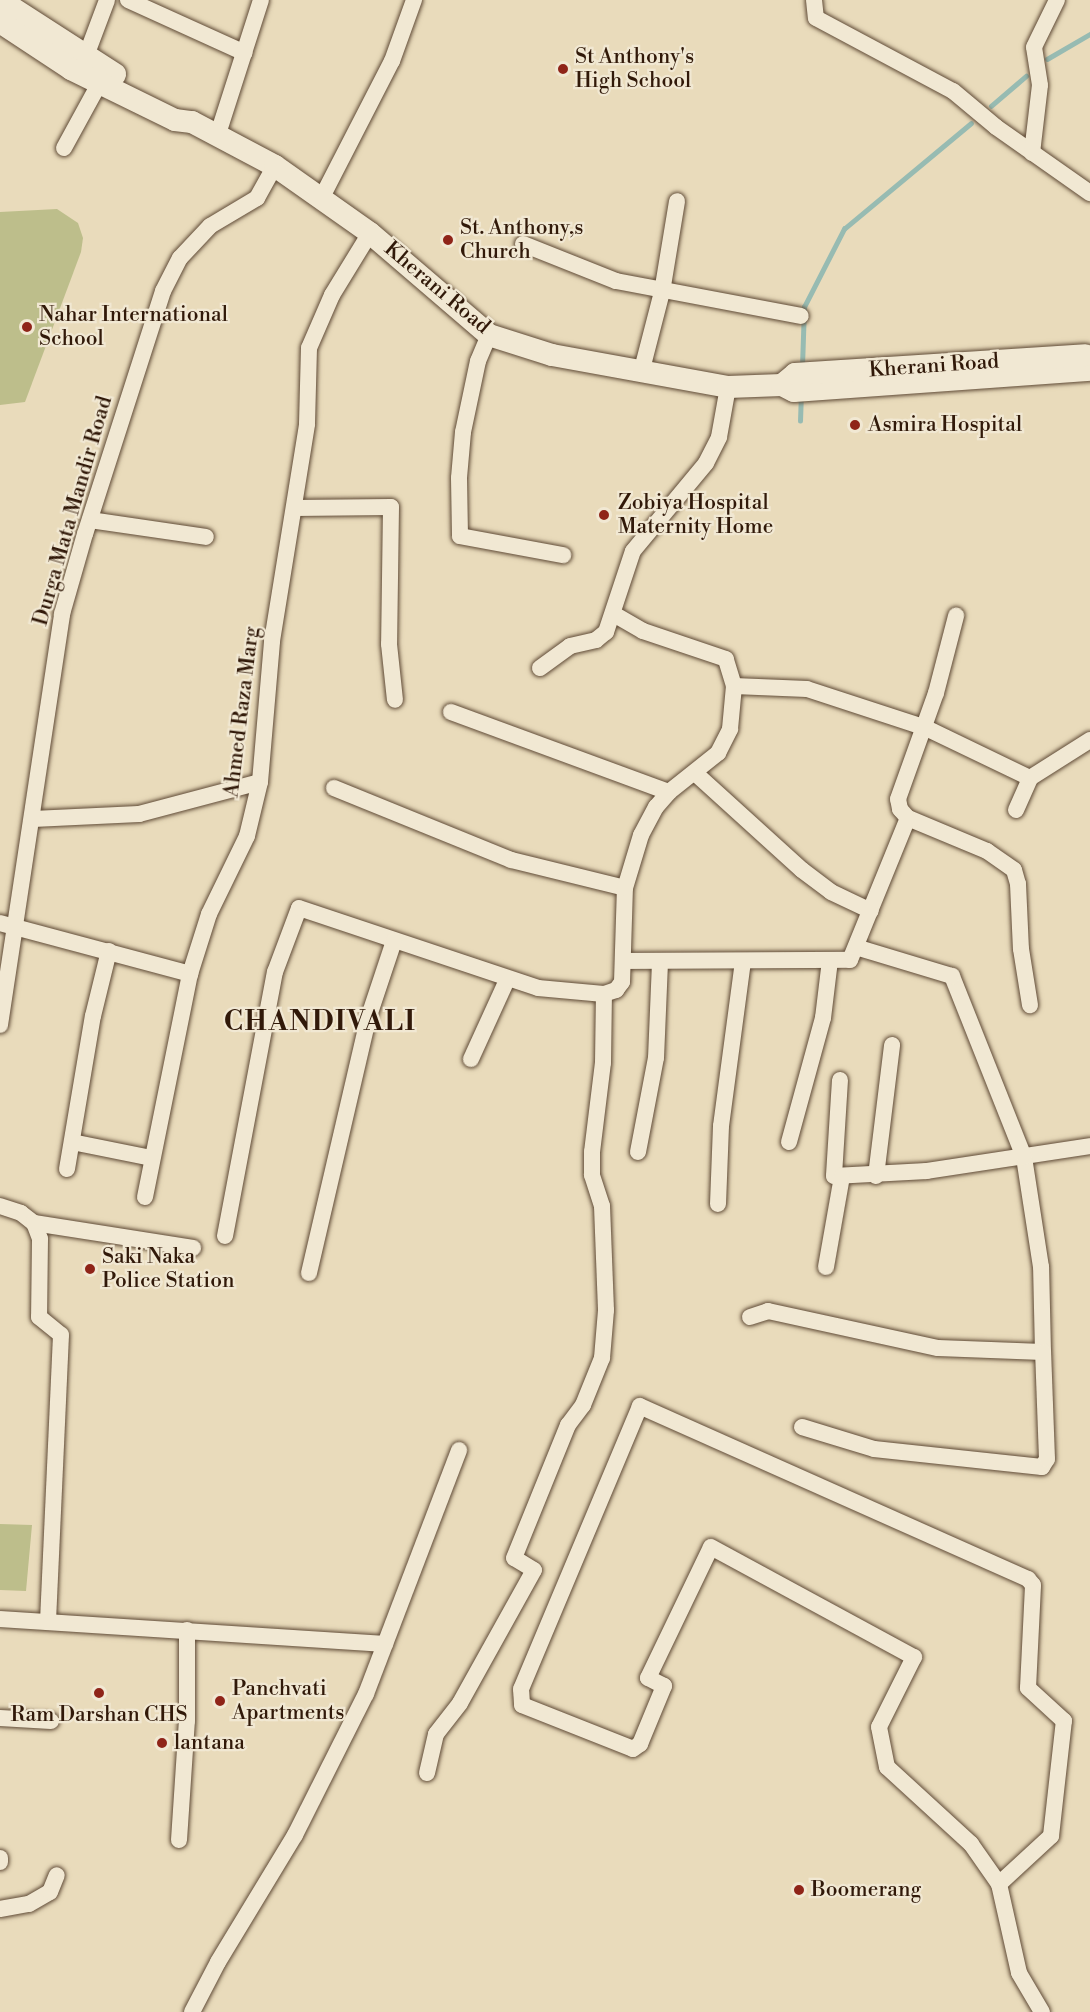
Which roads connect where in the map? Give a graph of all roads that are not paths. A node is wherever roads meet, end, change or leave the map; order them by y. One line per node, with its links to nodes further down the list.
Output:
1 (106, 0): 9 (street)
2 (128, 0): 8 (street)
3 (261, 0): 8 (street)
4 (414, 0): 16 (street)
5 (814, 0): 13 (street)
6 (1057, 0): 13 (street)
7 (3, 6): 9 (main road, Kherani Road)
8 (245, 53): 11 (street)
9 (83, 66): 10 (main road, Kherani Road)
10 (104, 76): 11 (main road, Kherani Road); 12 (street)
11 (217, 137): 14 (main road, Kherani Road)
12 (64, 148)
13 (1032, 153): 15 (street)
14 (275, 166): 16 (main road, Kherani Road); 29 (street, Durga Mata Mandir Road)
15 (1090, 193)
16 (322, 197): 18 (main road, Kherani Road)
17 (677, 201): 20 (street)
18 (370, 233): 22 (main road, Kherani Road); 28 (street, Ahmed Raza Marg)
19 (523, 244): 20 (street)
20 (662, 292): 21 (street); 25 (street)
21 (801, 316)
22 (489, 335): 25 (main road, Kherani Road); 31 (street)
23 (1090, 354): 26 (main road, Kherani Road)
24 (1090, 370): 26 (main road, Kherani Road)
25 (641, 373): 27 (main road, Kherani Road)
26 (798, 382): 27 (main road, Kherani Road)
27 (728, 387): 32 (street)
28 (294, 508): 36 (street); 42 (street, Ahmed Raza Marg)
29 (90, 520): 30 (street); 47 (street, Durga Mata Mandir Road)
30 (206, 537)
31 (563, 555)
32 (613, 614): 34 (street); 35 (street)
33 (956, 616): 38 (street)
34 (540, 668)
35 (734, 686): 38 (street); 40 (street)
36 (395, 700)
37 (451, 712): 44 (street)
38 (926, 728): 41 (street); 46 (street)
39 (1090, 740): 41 (street)
40 (695, 773): 44 (street); 49 (street)
41 (1030, 778): 45 (street)
42 (260, 782): 47 (street); 58 (street, Ahmed Raza Marg)
43 (334, 788): 48 (street)
44 (669, 792): 48 (street)
45 (1016, 810)
46 (908, 818): 49 (street); 61 (street)
47 (33, 819): 50 (street, Durga Mata Mandir Road)
48 (625, 888): 57 (street)
49 (870, 911): 52 (street)
50 (8, 924): 53 (street); 62 (street, Durga Mata Mandir Road)
51 (394, 941): 59 (street); 79 (street); 82 (street)
52 (856, 947): 54 (street); 70 (street)
53 (109, 951): 58 (street); 66 (street)
54 (830, 960): 56 (street); 67 (street)
55 (660, 961): 56 (street); 57 (street); 69 (street)
56 (743, 961): 76 (street)
57 (625, 962): 60 (street)
58 (190, 974): 71 (street, Ahmed Raza Marg)
59 (507, 980): 60 (street); 64 (street)
60 (604, 994): 93 (street)
61 (1030, 1005)
62 (1, 1018)
63 (892, 1045): 74 (street)
64 (471, 1059)
65 (840, 1080): 73 (street)
66 (72, 1142): 71 (street); 72 (street)
67 (789, 1142)
68 (1090, 1146): 70 (street)
69 (638, 1152)
70 (1024, 1157): 74 (street); 84 (street)
71 (151, 1158): 75 (street, Ahmed Raza Marg)
72 (68, 1169)
73 (842, 1176): 74 (street); 81 (street)
74 (876, 1176)
75 (145, 1197)
76 (718, 1204)
77 (0, 1206): 78 (street)
78 (34, 1223): 80 (street); 88 (street)
79 (225, 1236)
80 (193, 1248)
81 (826, 1267)
82 (309, 1273)
83 (750, 1317): 84 (street)
84 (1043, 1352): 85 (street)
85 (802, 1427)
86 (459, 1450): 90 (street)
87 (0, 1620): 88 (street)
88 (48, 1622): 89 (street)
89 (187, 1630): 90 (street); 94 (street)
90 (385, 1644): 98 (street)
91 (0, 1718): 92 (street)
92 (51, 1721)
93 (427, 1773)
94 (179, 1840)
95 (57, 1875): 97 (street)
96 (999, 1884): 96 (street); 99 (street)
97 (0, 1910)
98 (192, 2012)
99 (1042, 2012)

